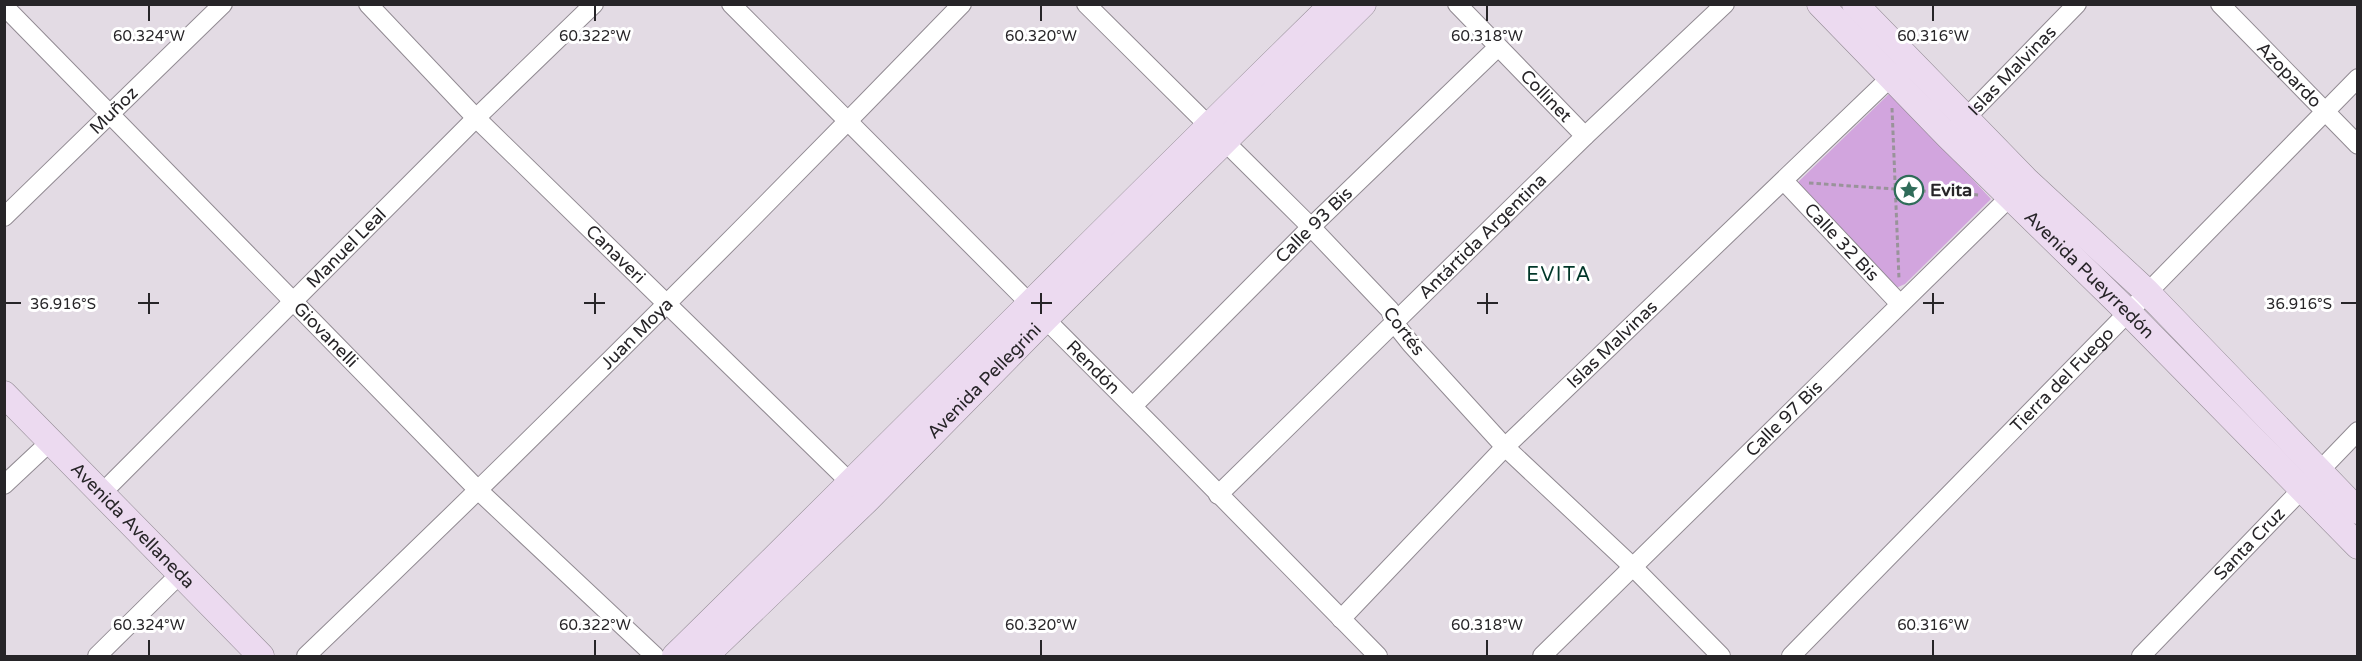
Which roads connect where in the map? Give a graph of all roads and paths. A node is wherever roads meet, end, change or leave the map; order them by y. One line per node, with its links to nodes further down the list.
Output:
1 (223, 4): 20 (street, Muñoz)
2 (368, 4): 21 (street, Canaveri)
3 (594, 4): 21 (street, Manuel Leal)
4 (731, 4): 23 (street, Rendón)
5 (962, 4): 23 (street, Juan Moya)
6 (1086, 4): 24 (street, Cortés)
7 (1332, 4): 24 (main road, Avenida Pellegrini)
8 (1363, 4): 24 (main road, Avenida Pellegrini)
9 (1457, 4): 16 (street, Collinet)
10 (1725, 4): 25 (street, Antártida Argentina)
11 (1820, 4): 17 (main road, Avenida Pueyrredón)
12 (1855, 4): 22 (main road, Avenida Pueyrredón)
13 (2077, 4): 22 (street, Islas Malvinas)
14 (2220, 4): 19 (street, Azopardo)
15 (4, 6): 20 (street, Giovanelli)
16 (1498, 47): 25 (street, Collinet); 32 (street, Calle 93 Bis)
17 (1891, 77): 26 (main road, Avenida Pueyrredón); 28 (street, Islas Malvinas); 30 (path)
18 (2358, 78): 19 (street, Tierra del Fuego)
19 (2324, 111): 27 (street, Azopardo); 33 (street, Tierra del Fuego)
20 (111, 116): 31 (street, Muñoz); 34 (street, Giovanelli)
21 (476, 118): 34 (street, Manuel Leal); 36 (street, Canaveri)
22 (1965, 118): 26 (street, Islas Malvinas); 29 (main road, Avenida Pueyrredón)
23 (849, 122): 36 (street, Juan Moya); 37 (street, Rendón)
24 (1217, 135): 32 (street, Cortés); 37 (main road, Avenida Pellegrini)
25 (1585, 136): 39 (street, Antártida Argentina)
26 (1948, 136): 29 (main road, Avenida Pueyrredón)
27 (2358, 145)
28 (1784, 181): 30 (path); 35 (street, Calle 32 Bis); 44 (street, Islas Malvinas)
29 (2018, 188): 30 (path); 33 (main road, Avenida Pueyrredón); 35 (street, Calle 97 Bis); 38 (main road, Avenida Pueyrredón)
30 (1895, 189): 35 (path)
31 (4, 217)
32 (1311, 227): 39 (street, Cortés); 41 (street, Calle 93 Bis)
33 (2146, 291): 38 (street, Tierra del Fuego); 45 (main road, Avenida Pueyrredón)
34 (295, 301): 48 (street, Giovanelli); 50 (street, Manuel Leal)
35 (1900, 304): 54 (street, Calle 97 Bis)
36 (666, 306): 48 (street, Juan Moya); 49 (street, Canaveri)
37 (1037, 311): 41 (street, Rendón); 49 (main road, Avenida Pellegrini)
38 (2129, 313): 47 (main road, Avenida Pueyrredón); 66 (street, Tierra del Fuego)
39 (1395, 324): 44 (street, Cortés); 51 (street, Antártida Argentina)
40 (4, 394): 43 (main road, Avenida Avellaneda)
41 (1133, 406): 51 (street, Rendón)
42 (2358, 431): 45 (street, Santa Cruz)
43 (51, 441): 46 (street); 50 (main road, Avenida Avellaneda)
44 (1505, 447): 54 (street, Cortés); 56 (street, Islas Malvinas)
45 (2319, 471): 47 (street, Santa Cruz); 52 (main road, Avenida Pueyrredón)
46 (4, 485)
47 (2300, 488): 53 (main road, Avenida Pueyrredón); 67 (street, Santa Cruz)
48 (479, 491): 59 (street, Juan Moya); 60 (street, Giovanelli)
49 (859, 492): 61 (main road, Avenida Pellegrini); 62 (main road, Avenida Pellegrini)
50 (102, 493): 55 (main road, Avenida Avellaneda)
51 (1218, 495): 56 (street, Rendón)
52 (2358, 512)
53 (2358, 546)
54 (1632, 566): 64 (street, Calle 97 Bis); 65 (street, Cortés)
55 (180, 574): 57 (street); 58 (main road, Avenida Avellaneda)
56 (1341, 619): 63 (street, Rendón)
57 (97, 657)
58 (261, 657)
59 (306, 657)
60 (655, 657)
61 (675, 657)
62 (705, 657)
63 (1378, 657)
64 (1542, 657)
65 (1721, 657)
66 (1791, 657)
67 (2141, 657)

